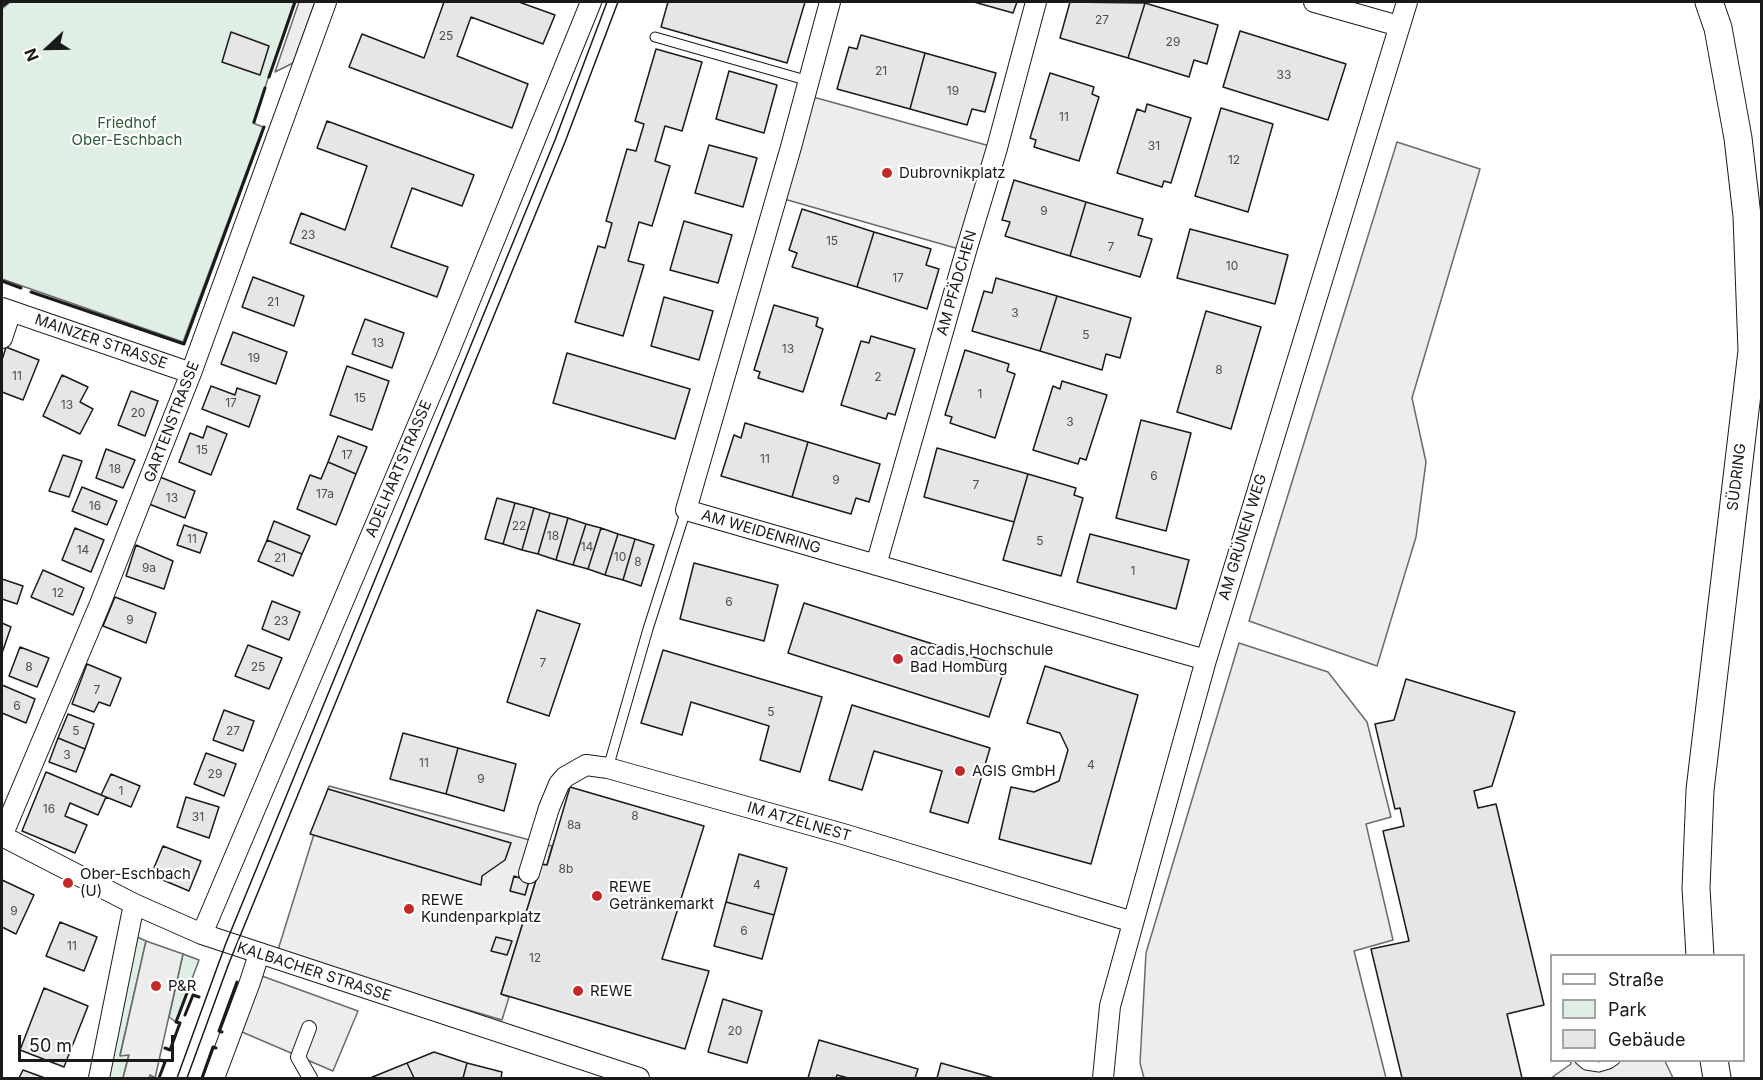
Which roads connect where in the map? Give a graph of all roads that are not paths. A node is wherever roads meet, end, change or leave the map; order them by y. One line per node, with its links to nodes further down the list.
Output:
1 (326, 2): 13 (street, GARTENSTRASSE)
2 (591, 2): 22 (street, ADELHARTSTRASSE)
3 (830, 2): 10 (street, AM WEIDENRING)
4 (1036, 2): 15 (street, AM PFÄDCHEN)
5 (1314, 2): 8 (street)
6 (1407, 2): 8 (street, AM GRÜNEN WEG)
7 (1709, 2): 24 (main road, SÜDRING)
8 (1400, 26): 16 (street, AM GRÜNEN WEG)
9 (655, 37): 10 (lane)
10 (809, 81): 14 (street, AM WEIDENRING)
11 (6, 310): 12 (street, MAINZER STRASSE); 13 (street, MAINZER STRASSE)
12 (2, 338)
13 (191, 373): 18 (street, GARTENSTRASSE)
14 (686, 510): 15 (street, AM WEIDENRING); 17 (lane)
15 (876, 565): 16 (street, AM WEIDENRING)
16 (1206, 660): 21 (street, AM GRÜNEN WEG)
17 (608, 768): 19 (street, IM ATZELNEST); 21 (street, IM ATZELNEST)
18 (2, 836): 20 (street, KALBACHER STRASSE)
19 (529, 873)
20 (134, 904): 22 (street, KALBACHER STRASSE); 30 (street)
21 (1133, 922): 34 (street, AM GRÜNEN WEG)
22 (202, 934): 23 (street, KALBACHER STRASSE)
23 (259, 954): 29 (street, KALBACHER STRASSE); 31 (street)
24 (1700, 954)
25 (309, 1028): 32 (street)
26 (1582, 1062): 27 (lane)
27 (1612, 1062)
28 (1714, 1062): 35 (main road)
29 (597, 1072): 33 (street, KALBACHER STRASSE)
30 (99, 1078)
31 (214, 1078)
32 (310, 1078)
33 (639, 1078)
34 (1103, 1078)
35 (1717, 1078)

